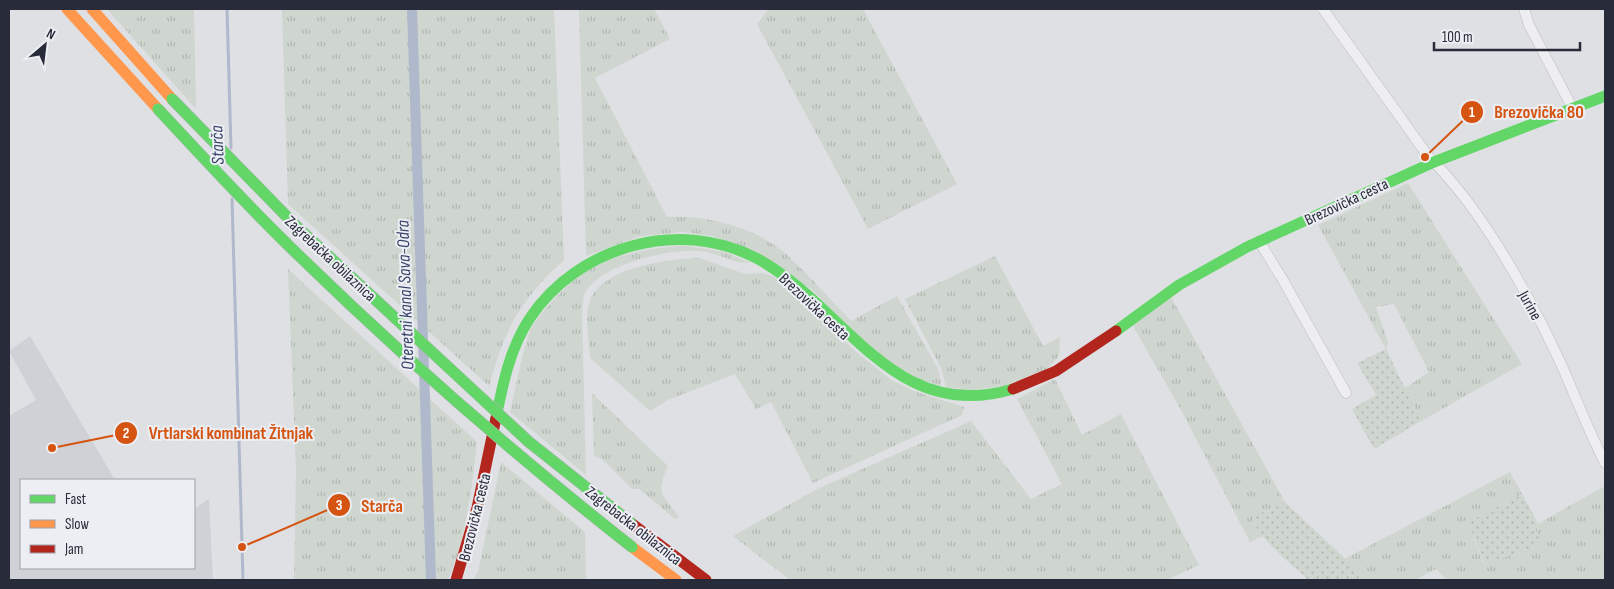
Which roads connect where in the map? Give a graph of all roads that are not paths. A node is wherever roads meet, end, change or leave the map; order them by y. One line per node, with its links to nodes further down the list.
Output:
1 (67, 9): 12 (main road, Zagrebačka obilaznica, bridge)
2 (92, 9): 13 (main road, Zagrebačka obilaznica, bridge)
3 (1323, 9): 7 (street)
4 (1524, 9): 6 (street)
5 (1605, 96): 6 (main road, Brezovička cesta)
6 (1573, 109): 7 (main road, Brezovička cesta)
7 (1434, 162): 8 (main road, Brezovička cesta); 10 (street, Jurine)
8 (1259, 241): 9 (street); 11 (main road, Brezovička cesta)
9 (1346, 393)
10 (1605, 463)
11 (456, 580)
12 (676, 580)
13 (706, 580)

